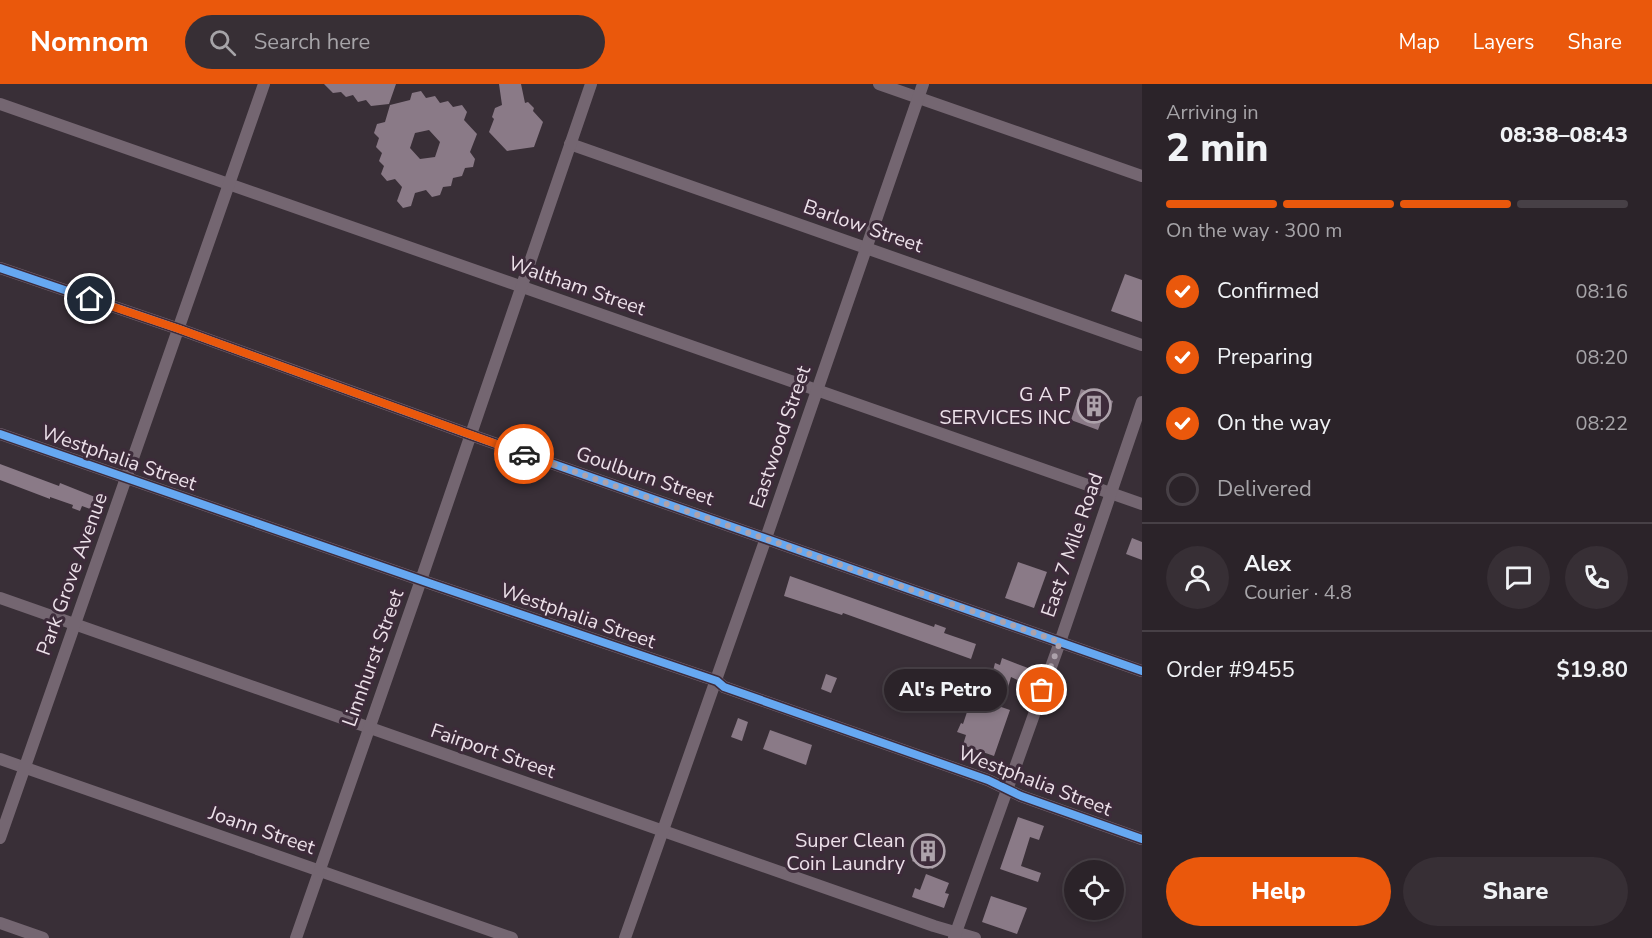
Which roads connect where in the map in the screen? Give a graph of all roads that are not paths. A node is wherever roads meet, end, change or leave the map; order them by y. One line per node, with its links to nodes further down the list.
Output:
1 (264, 84): 9 (street, Park Grove Avenue)
2 (591, 84): 7 (street, Linnhurst Street)
3 (879, 84): 5 (street)
4 (922, 84): 5 (street, Eastwood Street)
5 (918, 98): 8 (street); 10 (street, Eastwood Street)
6 (0, 104): 9 (street, Waltham Street)
7 (570, 144): 10 (street, Barlow Street); 12 (street, Linnhurst Street)
8 (1142, 176)
9 (229, 184): 12 (street, Waltham Street); 13 (street, Park Grove Avenue)
10 (866, 248): 14 (street, Barlow Street); 15 (street, Eastwood Street)
11 (0, 268): 13 (street, Goulburn Street)
12 (521, 287): 15 (street, Waltham Street); 18 (street, Linnhurst Street)
13 (179, 329): 18 (street, Goulburn Street); 19 (street, Park Grove Avenue)
14 (1142, 345)
15 (816, 390): 20 (street, Waltham Street); 22 (street, Eastwood Street)
16 (1142, 402): 20 (street, East 7 Mile Road)
17 (0, 434): 19 (street, Westphalia Street)
18 (471, 435): 22 (street, Goulburn Street); 23 (street, Linnhurst Street)
19 (127, 478): 23 (street, Westphalia Street); 25 (street, Park Grove Avenue)
20 (1110, 493): 21 (street, Waltham Street); 26 (street, East 7 Mile Road)
21 (1142, 504)
22 (766, 538): 26 (street, Goulburn Street); 28 (street, Eastwood Street)
23 (421, 580): 28 (street, Westphalia Street); 29 (street, Linnhurst Street)
24 (0, 598): 25 (street, Fairport Street)
25 (75, 624): 29 (street, Fairport Street); 31 (street, Park Grove Avenue)
26 (1060, 642): 27 (street, Goulburn Street); 32 (street, East 7 Mile Road)
27 (1142, 671)
28 (717, 681): 32 (street, Westphalia Street); 33 (street, Eastwood Street)
29 (369, 728): 33 (street, Fairport Street); 36 (street, Linnhurst Street)
30 (0, 759): 31 (street, Joann Street)
31 (24, 767): 34 (street, Park Grove Avenue); 36 (street, Joann Street)
32 (1007, 790): 35 (street, Westphalia Street); 38 (street, East 7 Mile Road)
33 (663, 831): 38 (street, Fairport Street); 42 (street, Eastwood Street)
34 (0, 838)
35 (1142, 839)
36 (319, 871): 40 (street, Linnhurst Street); 41 (street, Joann Street)
37 (0, 923): 39 (street)
38 (955, 935): 43 (street, Fairport Street)
39 (43, 938)
40 (296, 938)
41 (512, 938)
42 (625, 938)
43 (975, 938)

